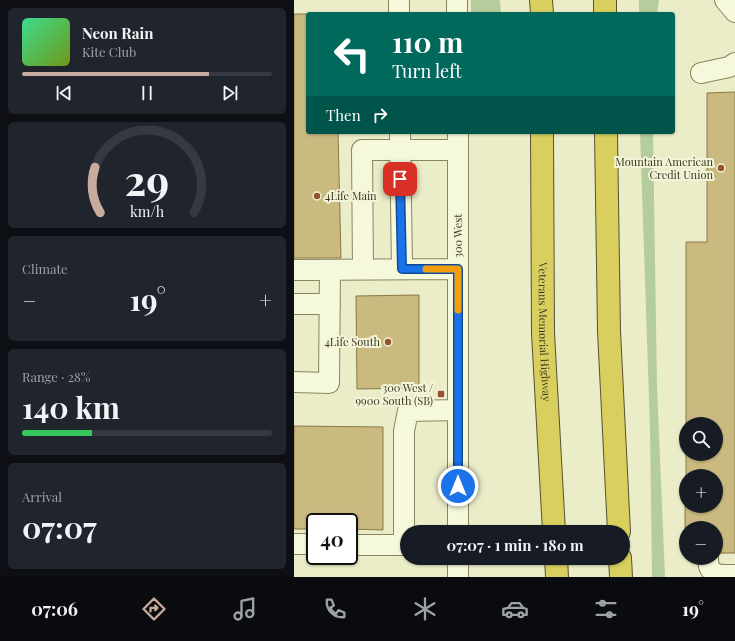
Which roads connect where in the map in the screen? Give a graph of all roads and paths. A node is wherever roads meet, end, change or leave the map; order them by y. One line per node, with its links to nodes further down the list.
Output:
1 (399, 0): 6 (street)
2 (457, 0): 7 (street)
3 (541, 0): 8 (highway)
4 (605, 0): 9 (highway)
5 (725, 0): 10 (street)
6 (399, 12)
7 (457, 12)
8 (542, 12)
9 (605, 12)
10 (735, 12)
11 (735, 63): 12 (street)
12 (701, 73)
13 (542, 134): 28 (highway, Veterans Memorial Highway)
14 (606, 134): 29 (highway)
15 (400, 140): 16 (street); 17 (street); 18 (street)
16 (458, 141): 19 (street, 300 West)
17 (364, 269): 18 (street); 21 (street)
18 (402, 269): 19 (street)
19 (458, 269): 25 (street, 300 West)
20 (294, 270): 21 (street)
21 (330, 270): 23 (street)
22 (294, 304): 23 (street)
23 (330, 304): 24 (street)
24 (294, 382)
25 (458, 410): 26 (street); 27 (street, 300 West)
26 (406, 525)
27 (458, 525)
28 (554, 525)
29 (619, 525)
30 (294, 544): 31 (street)
31 (306, 544)
32 (358, 544): 33 (street)
33 (400, 545)
34 (458, 565): 39 (street)
35 (556, 565): 40 (highway)
36 (620, 565): 41 (highway)
37 (708, 565): 38 (street)
38 (735, 575)
39 (458, 577)
40 (557, 577)
41 (621, 577)

